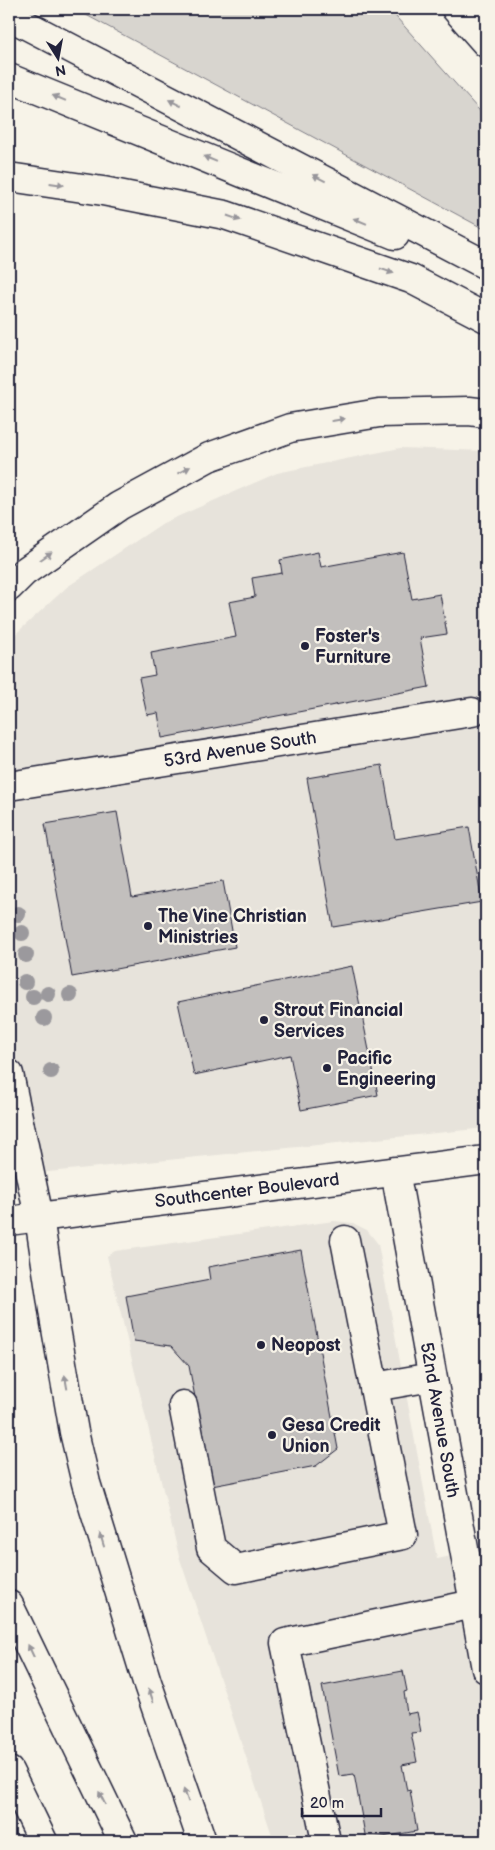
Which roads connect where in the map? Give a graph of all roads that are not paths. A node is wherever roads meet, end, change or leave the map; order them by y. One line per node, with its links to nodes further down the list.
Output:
1 (456, 9): 5 (main road)
2 (470, 9): 4 (main road)
3 (9, 16): 8 (main road, one-way to 3)
4 (486, 21)
5 (486, 43)
6 (9, 78): 9 (main road, one-way to 6)
7 (9, 177): 10 (main road, one-way to 10)
8 (486, 265)
9 (486, 272)
10 (486, 318)
11 (486, 413): 12 (main road, one-way to 11)
12 (9, 587)
13 (472, 712): 14 (main road, 53rd Avenue South)
14 (9, 786)
15 (9, 1074): 18 (main road)
16 (486, 1160): 17 (main road, Southcenter Boulevard)
17 (394, 1172): 18 (main road, Southcenter Boulevard); 21 (main road, 52nd Avenue South)
18 (39, 1217): 19 (main road, Southcenter Boulevard); 30 (main road, one-way to 18)
19 (9, 1221)
20 (345, 1240): 22 (main road)
21 (432, 1377): 22 (main road); 24 (main road, 52nd Avenue South)
22 (374, 1388): 23 (main road)
23 (183, 1406)
24 (474, 1604): 26 (main road, 52nd Avenue South); 31 (main road)
25 (9, 1605): 29 (main road, one-way to 25)
26 (486, 1669)
27 (9, 1771): 28 (main road)
28 (43, 1841)
29 (124, 1841)
30 (202, 1841)
31 (326, 1841)

